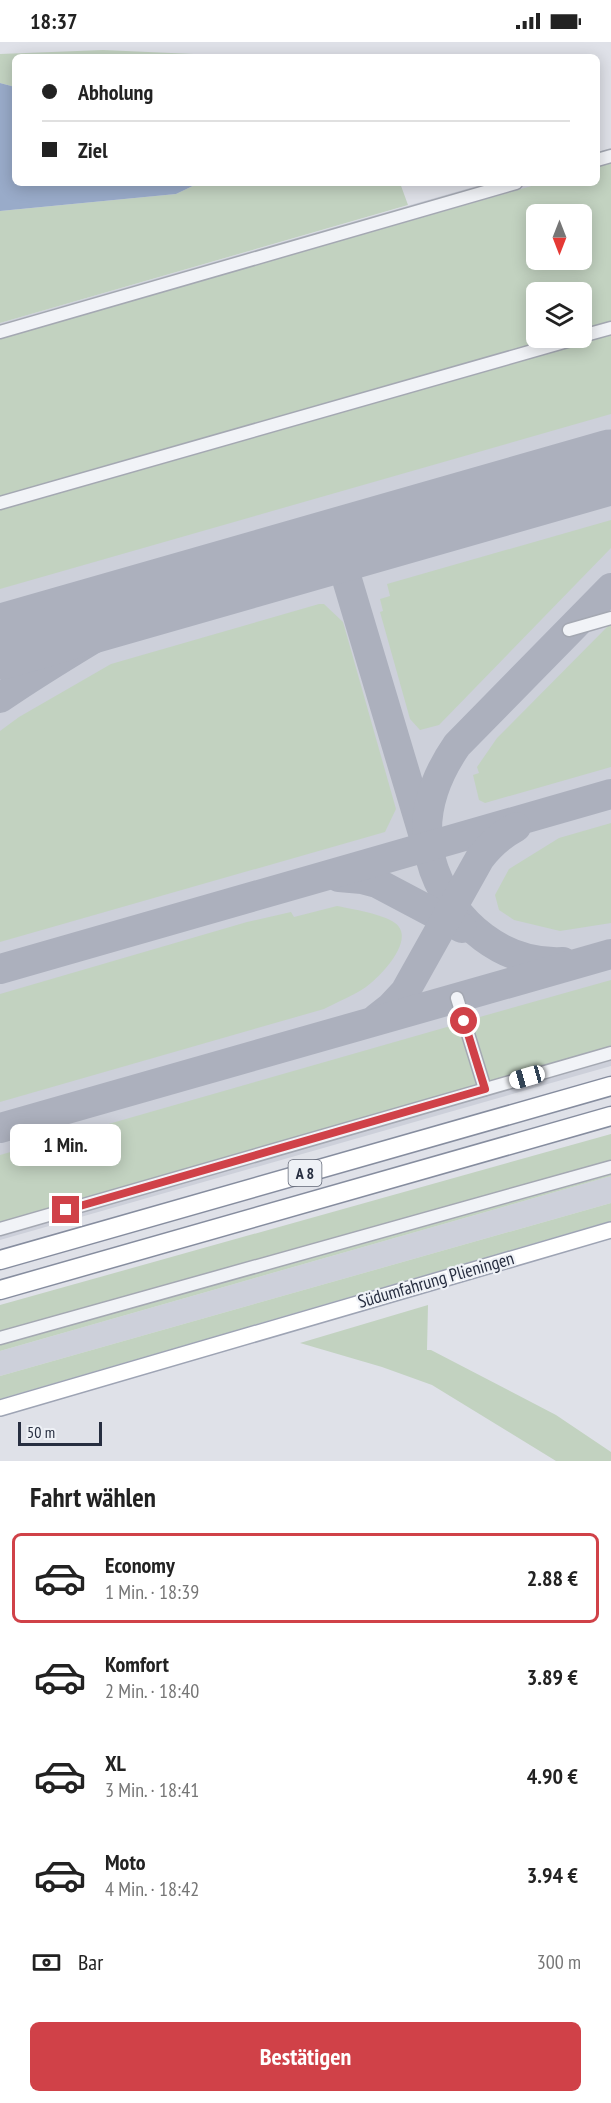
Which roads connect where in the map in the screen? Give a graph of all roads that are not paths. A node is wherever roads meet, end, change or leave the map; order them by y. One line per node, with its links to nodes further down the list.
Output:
1 (506, 186): 3 (lane)
2 (611, 328): 4 (lane)
3 (0, 332)
4 (592, 334)
5 (542, 348): 6 (lane)
6 (0, 503)
7 (611, 618): 8 (lane)
8 (569, 630)
9 (457, 998): 12 (lane)
10 (611, 1053): 12 (lane)
11 (611, 1086): 17 (highway, A 8)
12 (485, 1089): 15 (lane)
13 (611, 1116): 18 (highway, A 8)
14 (611, 1167): 19 (lane)
15 (0, 1229)
16 (611, 1230): 20 (main road, Südumfahrung Plieningen)
17 (0, 1260)
18 (0, 1290)
19 (0, 1338)
20 (0, 1408)

